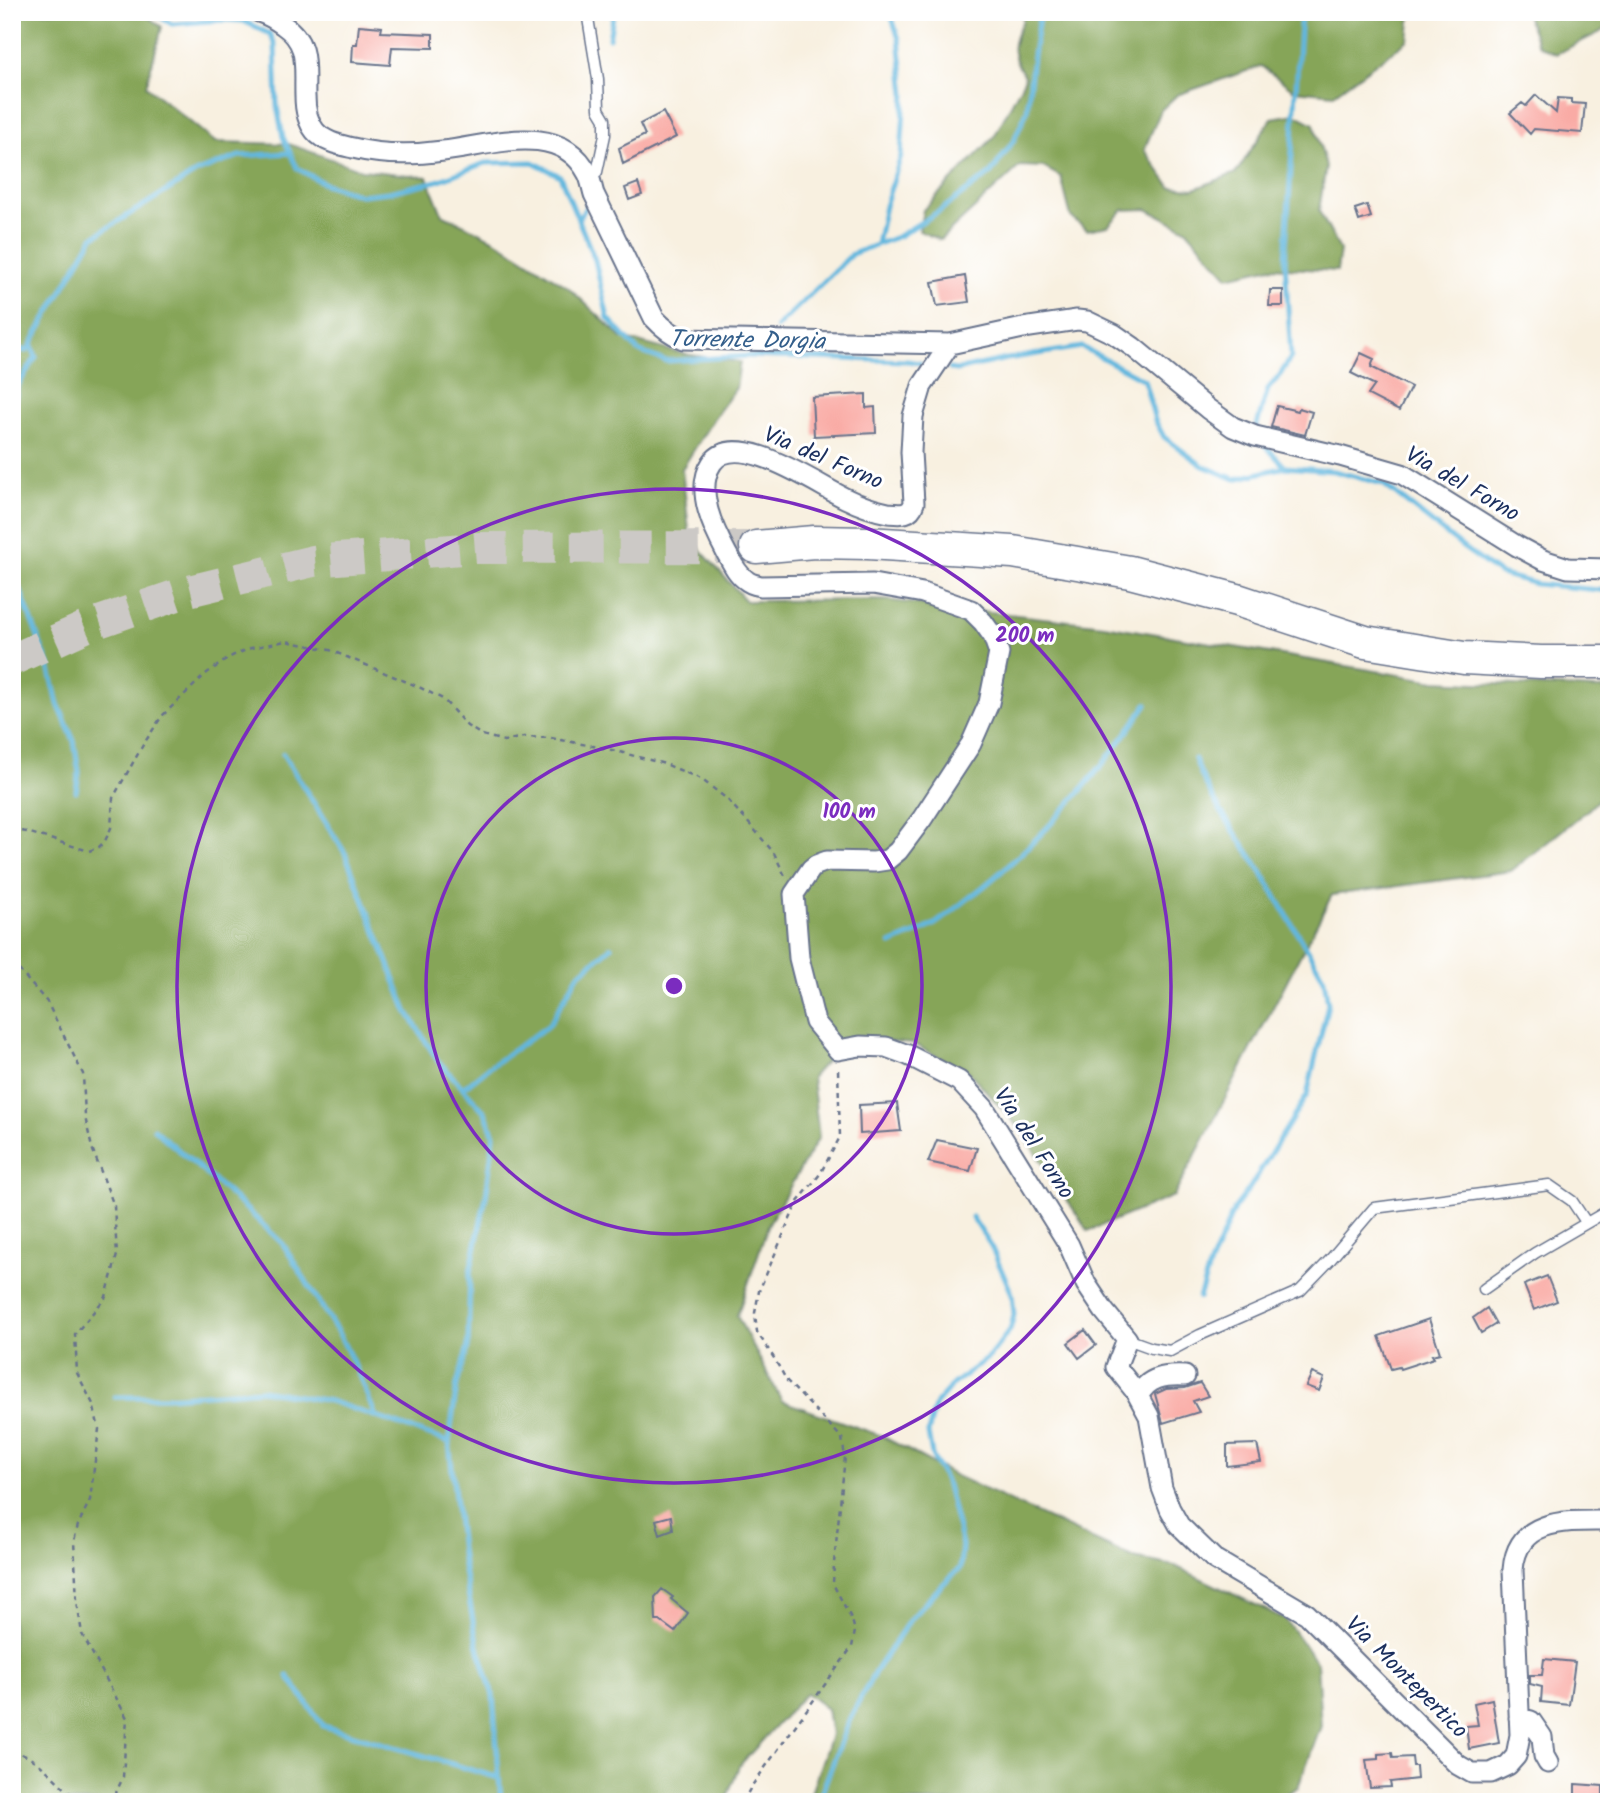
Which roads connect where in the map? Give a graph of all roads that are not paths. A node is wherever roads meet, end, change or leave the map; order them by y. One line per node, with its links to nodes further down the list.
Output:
1 (259, 12): 3 (street, Via del Forno)
2 (587, 12): 3 (lane)
3 (588, 175): 4 (street, Via del Forno)
4 (950, 344): 6 (street, Via del Forno); 11 (street, Via del Forno)
5 (756, 547): 7 (highway)
6 (1609, 569)
7 (1609, 663)
8 (1609, 1210): 9 (lane)
9 (1586, 1222): 10 (lane); 11 (lane)
10 (1484, 1289)
11 (1127, 1339): 13 (street, Via Montepertico)
12 (1185, 1376): 13 (street)
13 (1139, 1396): 15 (street, Via Montepertico)
14 (1609, 1521): 15 (street, Via Montepertico)
15 (1519, 1718): 16 (street)
16 (1548, 1763)

